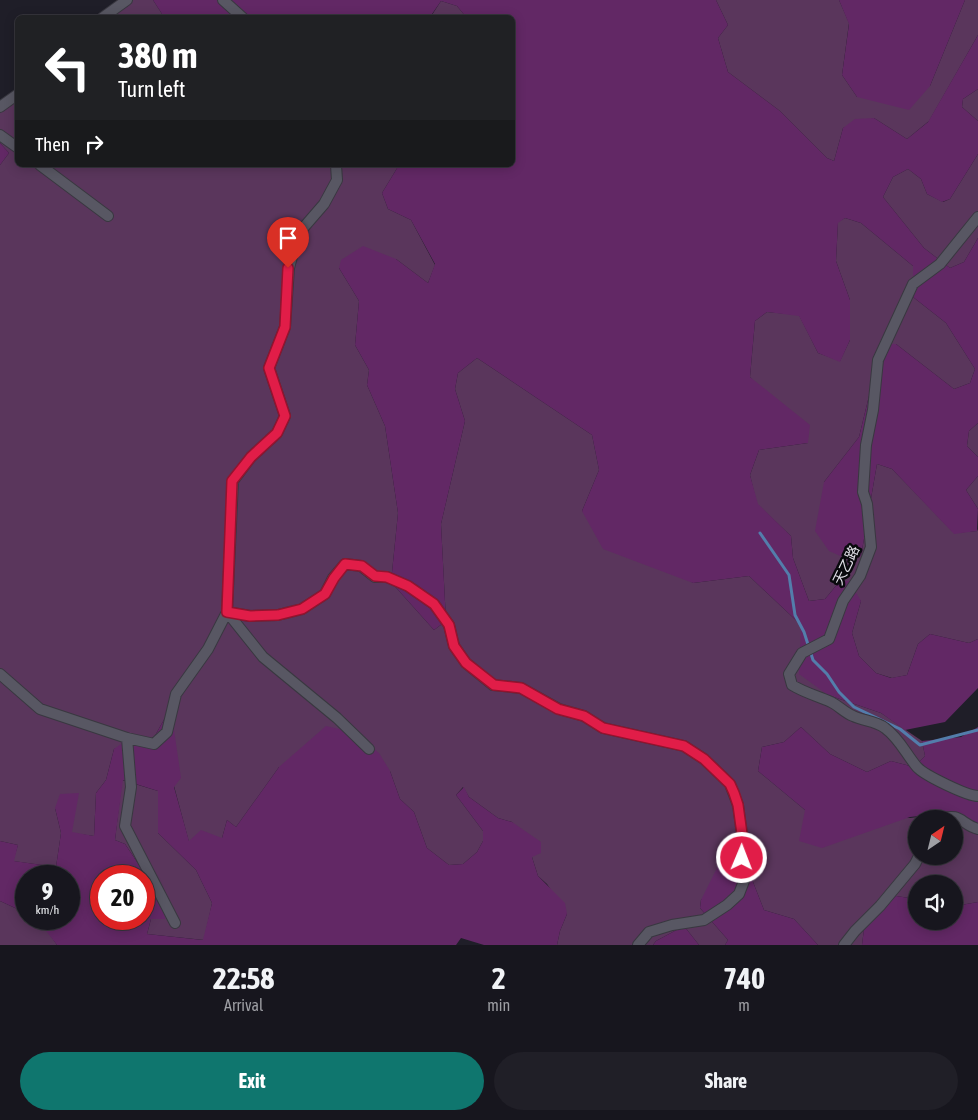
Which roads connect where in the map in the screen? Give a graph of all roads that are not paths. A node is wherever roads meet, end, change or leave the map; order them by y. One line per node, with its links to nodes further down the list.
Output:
1 (127, 0): 3 (street)
2 (223, 0): 4 (street)
3 (106, 15)
4 (240, 15)
5 (15, 96): 6 (street)
6 (0, 107)
7 (0, 135): 8 (street)
8 (15, 146)
9 (43, 167): 11 (street)
10 (336, 167): 13 (street)
11 (108, 216)
12 (978, 217): 17 (street, 天乙路)
13 (227, 612): 15 (street); 16 (street); 22 (street)
14 (0, 674): 15 (street)
15 (127, 738): 21 (street)
16 (369, 749)
17 (978, 796)
18 (963, 821): 19 (street)
19 (978, 829)
20 (914, 865): 23 (street)
21 (176, 923)
22 (638, 945)
23 (844, 945)

